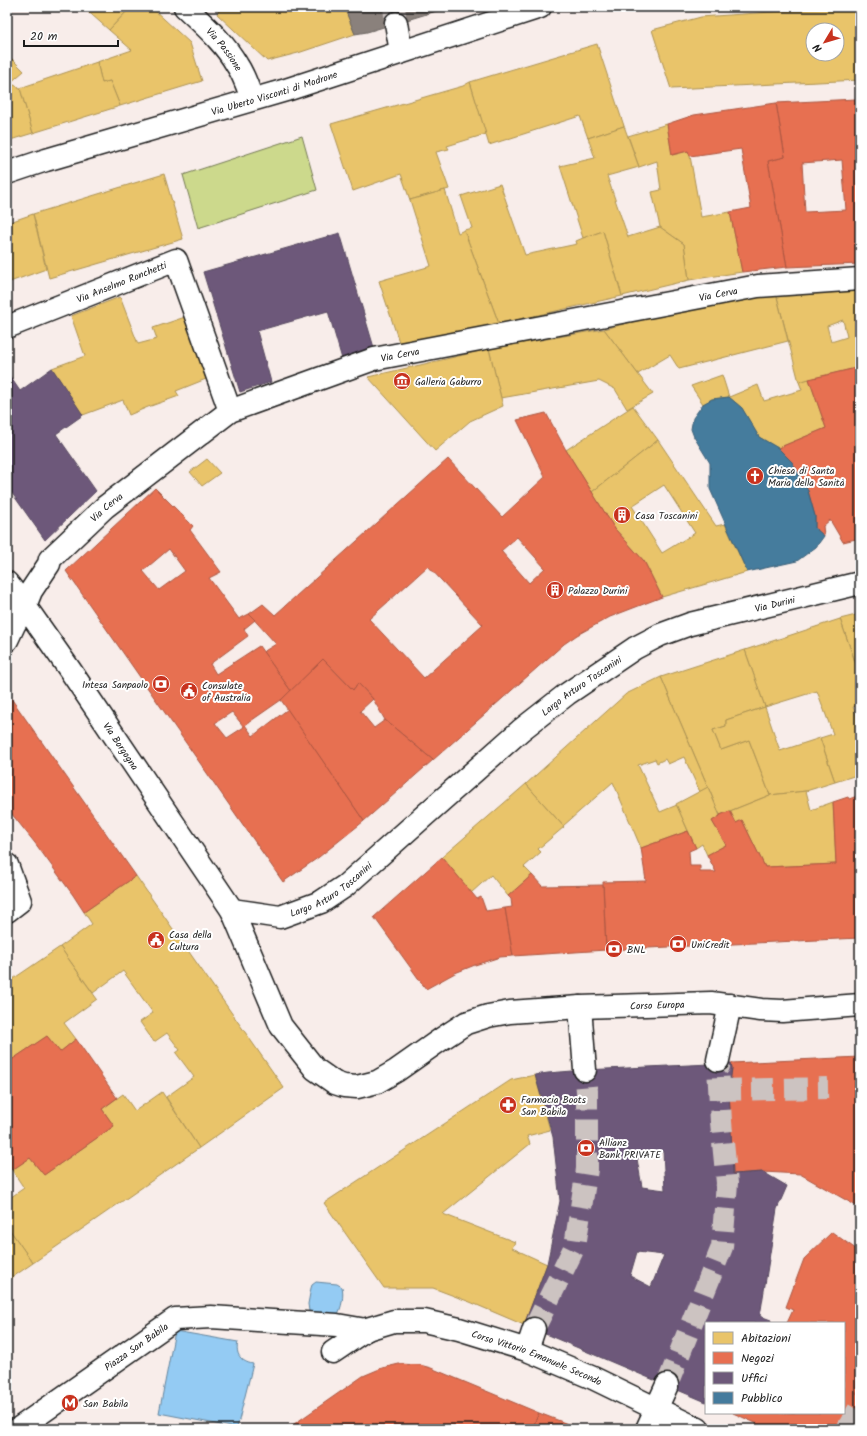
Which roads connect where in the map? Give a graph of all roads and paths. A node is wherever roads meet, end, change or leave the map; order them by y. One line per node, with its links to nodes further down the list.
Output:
1 (184, 7): 5 (street, Via Passione)
2 (532, 8): 4 (street, Via Uberto Visconti di Modrone)
3 (396, 23): 4 (street)
4 (400, 52): 5 (street, Via Uberto Visconti di Modrone)
5 (252, 99): 6 (street, Via Uberto Visconti di Modrone)
6 (7, 173)
7 (860, 279): 9 (street, Via Cerva)
8 (7, 327): 9 (street, Via Anselmo Ronchetti)
9 (230, 411): 12 (street, Via Cerva)
10 (7, 583): 12 (street, Via Borgogna)
11 (860, 583): 13 (street, Via Durini)
12 (25, 606): 14 (street, Via Cerva); 16 (street, Via Borgogna)
13 (690, 624): 16 (street, Largo Arturo Toscanini)
14 (7, 640)
15 (7, 866): 17 (street)
16 (232, 910): 20 (street, Corso Europa)
17 (7, 911)
18 (730, 1005): 19 (street, Corso Europa); 20 (street, Corso Europa); 21 (street)
19 (860, 1005)
20 (580, 1007): 22 (street)
21 (718, 1060)
22 (585, 1070)
23 (367, 1329): 25 (street, Corso Vittorio Emanuele Secondo); 26 (street); 30 (street, Piazza San Babila)
24 (534, 1329): 25 (street)
25 (527, 1350): 28 (street, Corso Vittorio Emanuele Secondo)
26 (332, 1352)
27 (667, 1385): 28 (street)
28 (656, 1409): 31 (street); 32 (street, Corso Vittorio Emanuele Secondo)
29 (7, 1418): 30 (street, Piazza San Babila)
30 (16, 1429)
31 (647, 1429)
32 (698, 1429)

